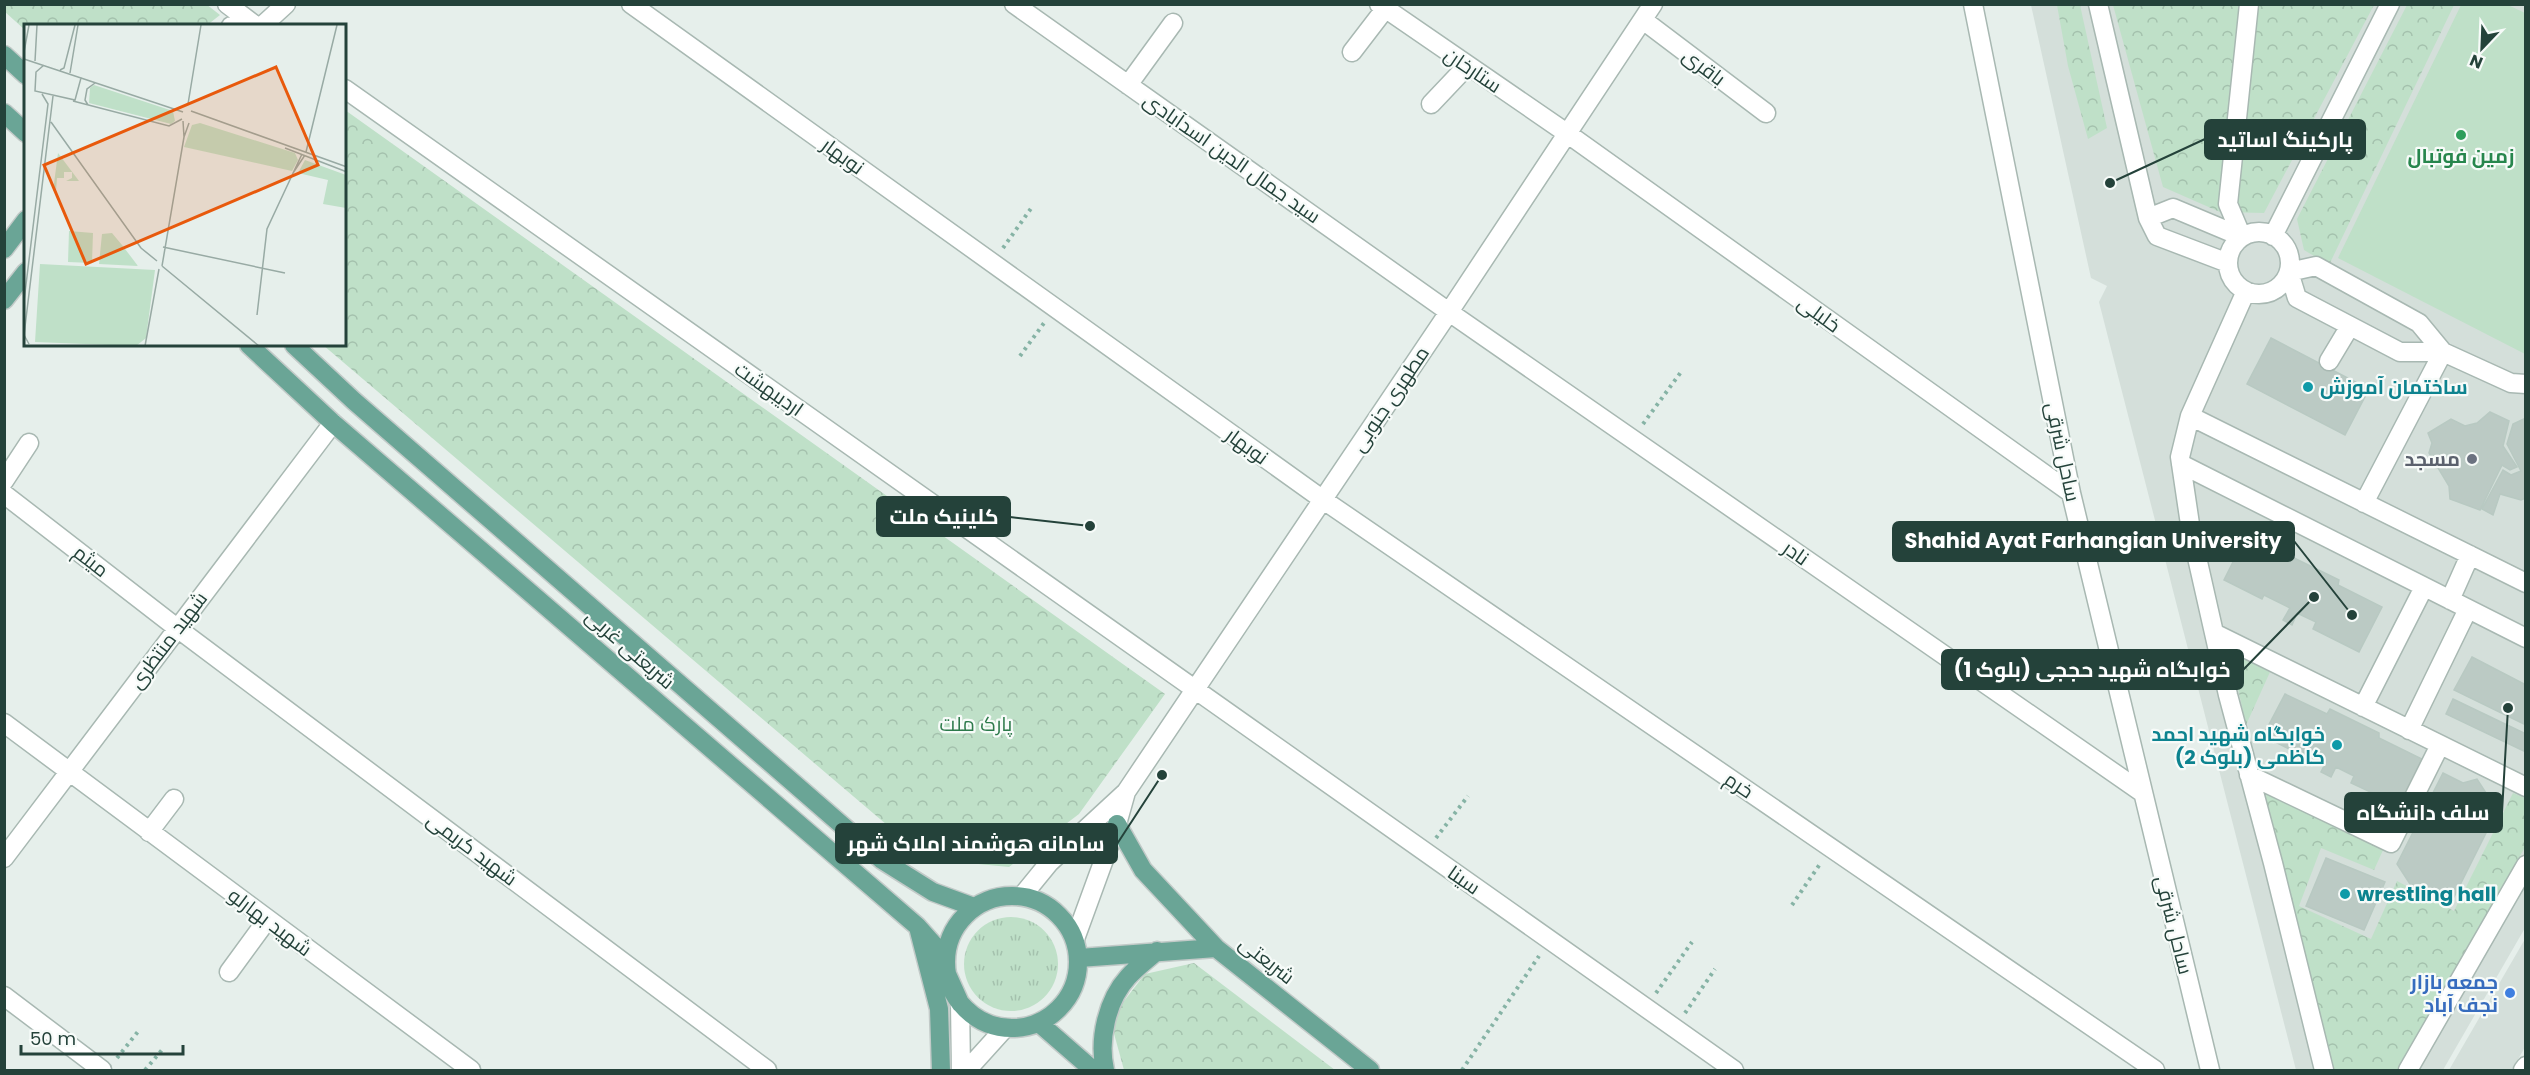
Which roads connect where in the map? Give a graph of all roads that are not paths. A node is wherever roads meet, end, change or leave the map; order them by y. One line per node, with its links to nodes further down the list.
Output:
1 (227, 4): 13 (street)
2 (286, 4): 14 (street)
3 (631, 4): 50 (street, نوبهار)
4 (1014, 4): 19 (street, سید جمال الدین اسدآبادی)
5 (1957, 4): 11 (street)
6 (2098, 4): 26 (street)
7 (2249, 4): 29 (street)
8 (2390, 4): 28 (street)
9 (1382, 7): 15 (street); 17 (street, ستارخان)
10 (1648, 12): 23 (street, باقری); 25 (street, مطهری جنوبی)
11 (1975, 12): 48 (street, ساحل شرقی)
12 (1173, 23): 19 (street)
13 (253, 24)
14 (264, 24)
15 (1352, 52)
16 (4, 55): 18 (main road)
17 (1467, 66): 21 (street); 25 (street, ستارخان)
18 (24, 73)
19 (1128, 85): 36 (street, سید جمال الدین اسدآبادی)
20 (346, 90): 60 (street, اردیبهشت)
21 (1431, 104)
22 (4, 113): 24 (main road)
23 (1766, 113)
24 (24, 131)
25 (1568, 134): 36 (street, مطهری جنوبی); 48 (street, خلیلی)
26 (2148, 218): 29 (street); 31 (street)
27 (24, 223): 30 (main road)
28 (2273, 236): 29 (street); 32 (street)
29 (2242, 237): 31 (street)
30 (4, 249)
31 (2228, 264): 34 (street)
32 (2289, 272): 34 (street); 37 (street); 40 (street)
33 (24, 275): 35 (main road)
34 (2246, 291): 43 (street)
35 (4, 300)
36 (1449, 312): 50 (street, مطهری جنوبی); 69 (street, نادر)
37 (2350, 326): 40 (street); 41 (street)
38 (250, 346): 44 (main road, شریعتی غربی)
39 (295, 346): 76 (main road, شریعتی غربی)
40 (2443, 352): 42 (street); 51 (street)
41 (2330, 362)
42 (2526, 384)
43 (2190, 416): 46 (street); 51 (street)
44 (333, 423): 57 (street, شهید منتظری); 78 (main road, شریعتی غربی)
45 (29, 443): 47 (street)
46 (2181, 464): 54 (street); 58 (street)
47 (4, 481)
48 (2071, 493): 69 (street, ساحل شرقی)
49 (4, 494): 57 (street, میثم)
50 (1322, 499): 60 (street, مطهری جنوبی); 100 (street, خرم)
51 (2364, 503): 52 (street)
52 (2470, 555): 53 (street); 55 (street)
53 (2526, 583)
54 (2424, 587): 55 (street); 61 (street)
55 (2450, 600): 56 (street)
56 (2468, 609): 59 (street); 63 (street)
57 (177, 628): 65 (street, شهید منتظری); 92 (street, شهید کریمی)
58 (2214, 633): 61 (street); 66 (street)
59 (2526, 638)
60 (1194, 689): 68 (street, مطهری جنوبی); 99 (street, سینا)
61 (2363, 707): 63 (street)
62 (4, 723): 65 (street, شهید بهارلو)
63 (2409, 730): 64 (street)
64 (2440, 745): 66 (street); 67 (street)
65 (69, 773): 72 (street, شهید بهارلو); 73 (street, شهید منتظری)
66 (2249, 775): 102 (street)
67 (2526, 787)
68 (1126, 792): 71 (street); 75 (street)
69 (2143, 793): 101 (street, ساحل شرقی)
70 (174, 799): 72 (street)
71 (1117, 824): 79 (street); 80 (main road)
72 (149, 832): 77 (street, شهید بهارلو)
73 (4, 858)
74 (2526, 865): 103 (street)
75 (1022, 896): 76 (main road); 79 (main road)
76 (974, 907): 84 (main road)
77 (267, 920): 83 (street); 91 (street, شهید بهارلو)
78 (917, 926): 84 (main road, شریعتی غربی); 93 (main road)
79 (1075, 939): 82 (main road)
80 (1216, 948): 81 (main road, شریعتی); 98 (main road, شریعتی)
81 (1156, 951): 82 (main road, شریعتی); 97 (main road)
82 (1079, 958): 87 (main road)
83 (229, 972)
84 (947, 974): 86 (main road, شریعتی غربی)
85 (4, 996): 89 (street)
86 (960, 1003): 88 (main road); 94 (street)
87 (1039, 1023): 88 (main road); 96 (main road)
88 (1005, 1028): 95 (street)
89 (108, 1066)
90 (2526, 1066): 104 (street)
91 (471, 1071)
92 (766, 1071)
93 (940, 1071)
94 (961, 1071)
95 (967, 1071)
96 (1093, 1071)
97 (1105, 1071)
98 (1370, 1071)
99 (1734, 1071)
100 (2155, 1071)
101 (2210, 1071)
102 (2324, 1071)
103 (2408, 1071)
104 (2523, 1071)

